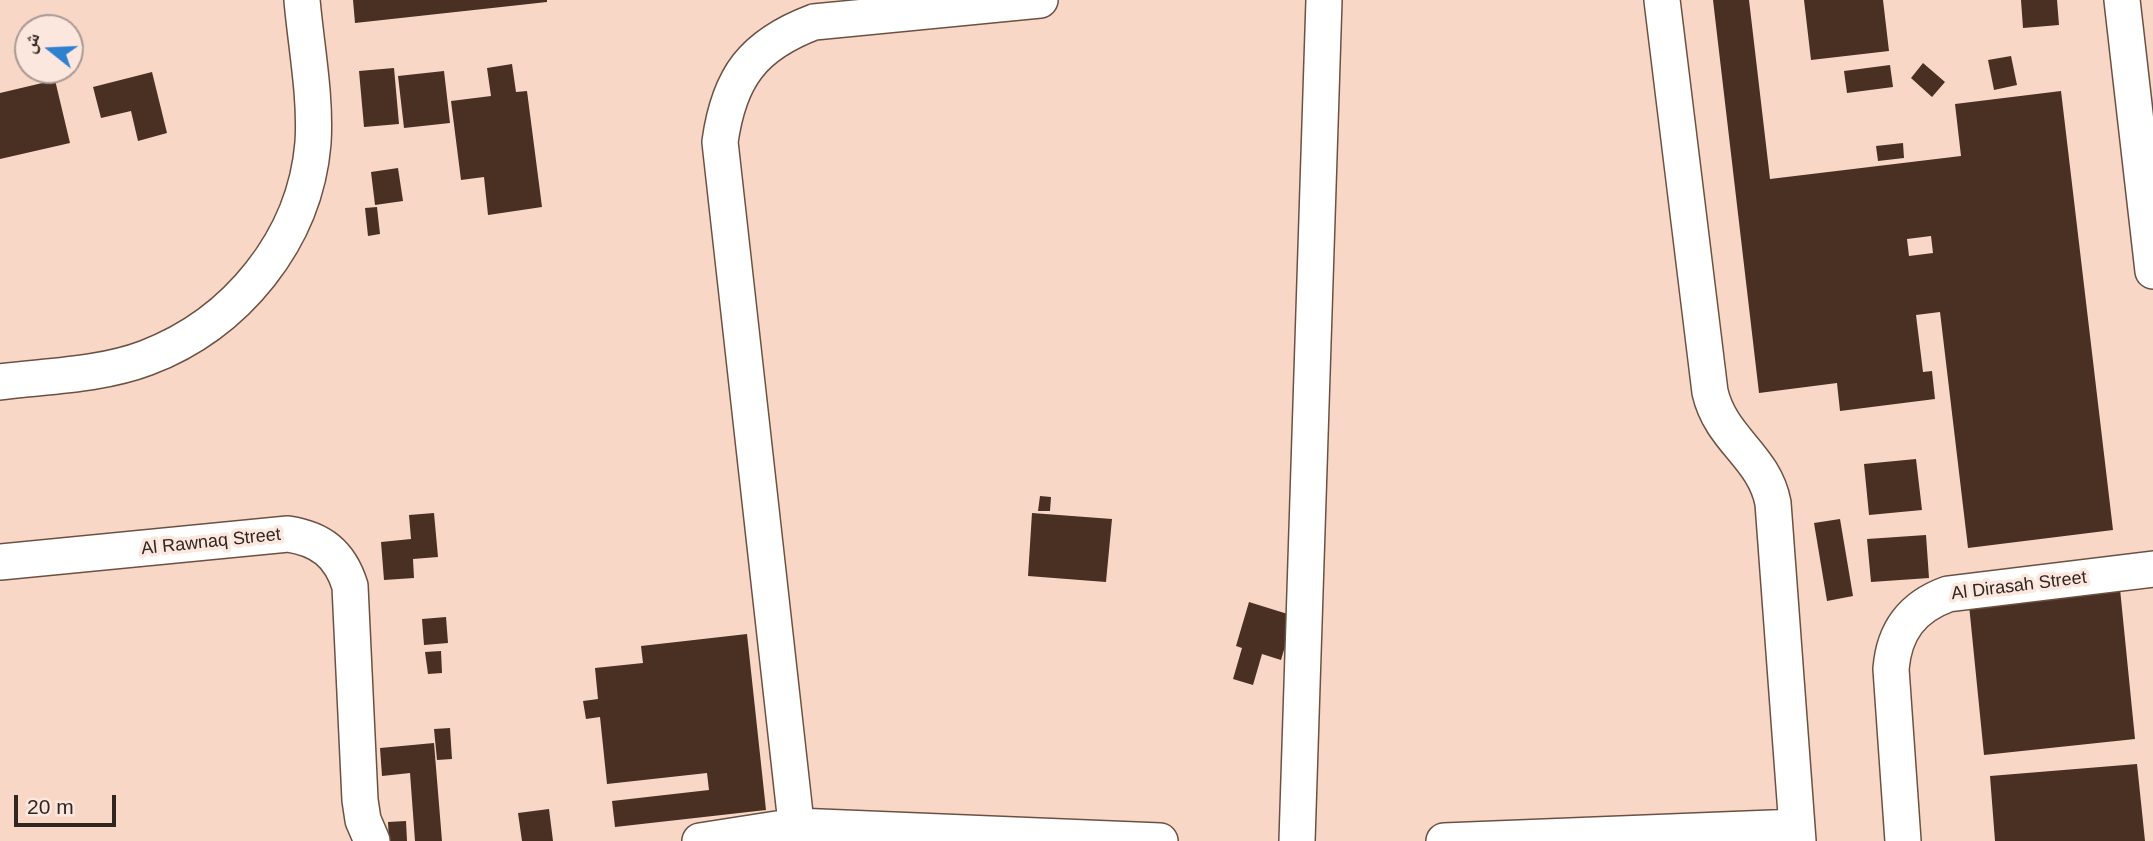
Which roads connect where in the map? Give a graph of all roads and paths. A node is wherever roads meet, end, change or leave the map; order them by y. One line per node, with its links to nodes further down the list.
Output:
1 (302, 0): 7 (street)
2 (1040, 0): 10 (street)
3 (1324, 0): 15 (street)
4 (1662, 0): 11 (street)
5 (2122, 0): 6 (street)
6 (2153, 271)
7 (0, 382)
8 (0, 562): 12 (street, Al Rawnaq Street)
9 (2153, 569): 17 (street, Al Dirasah Street)
10 (797, 834): 13 (street); 14 (street)
11 (1797, 834): 16 (street)
12 (372, 841)
13 (700, 841)
14 (1160, 841)
15 (1297, 841)
16 (1444, 841)
17 (1903, 841)

